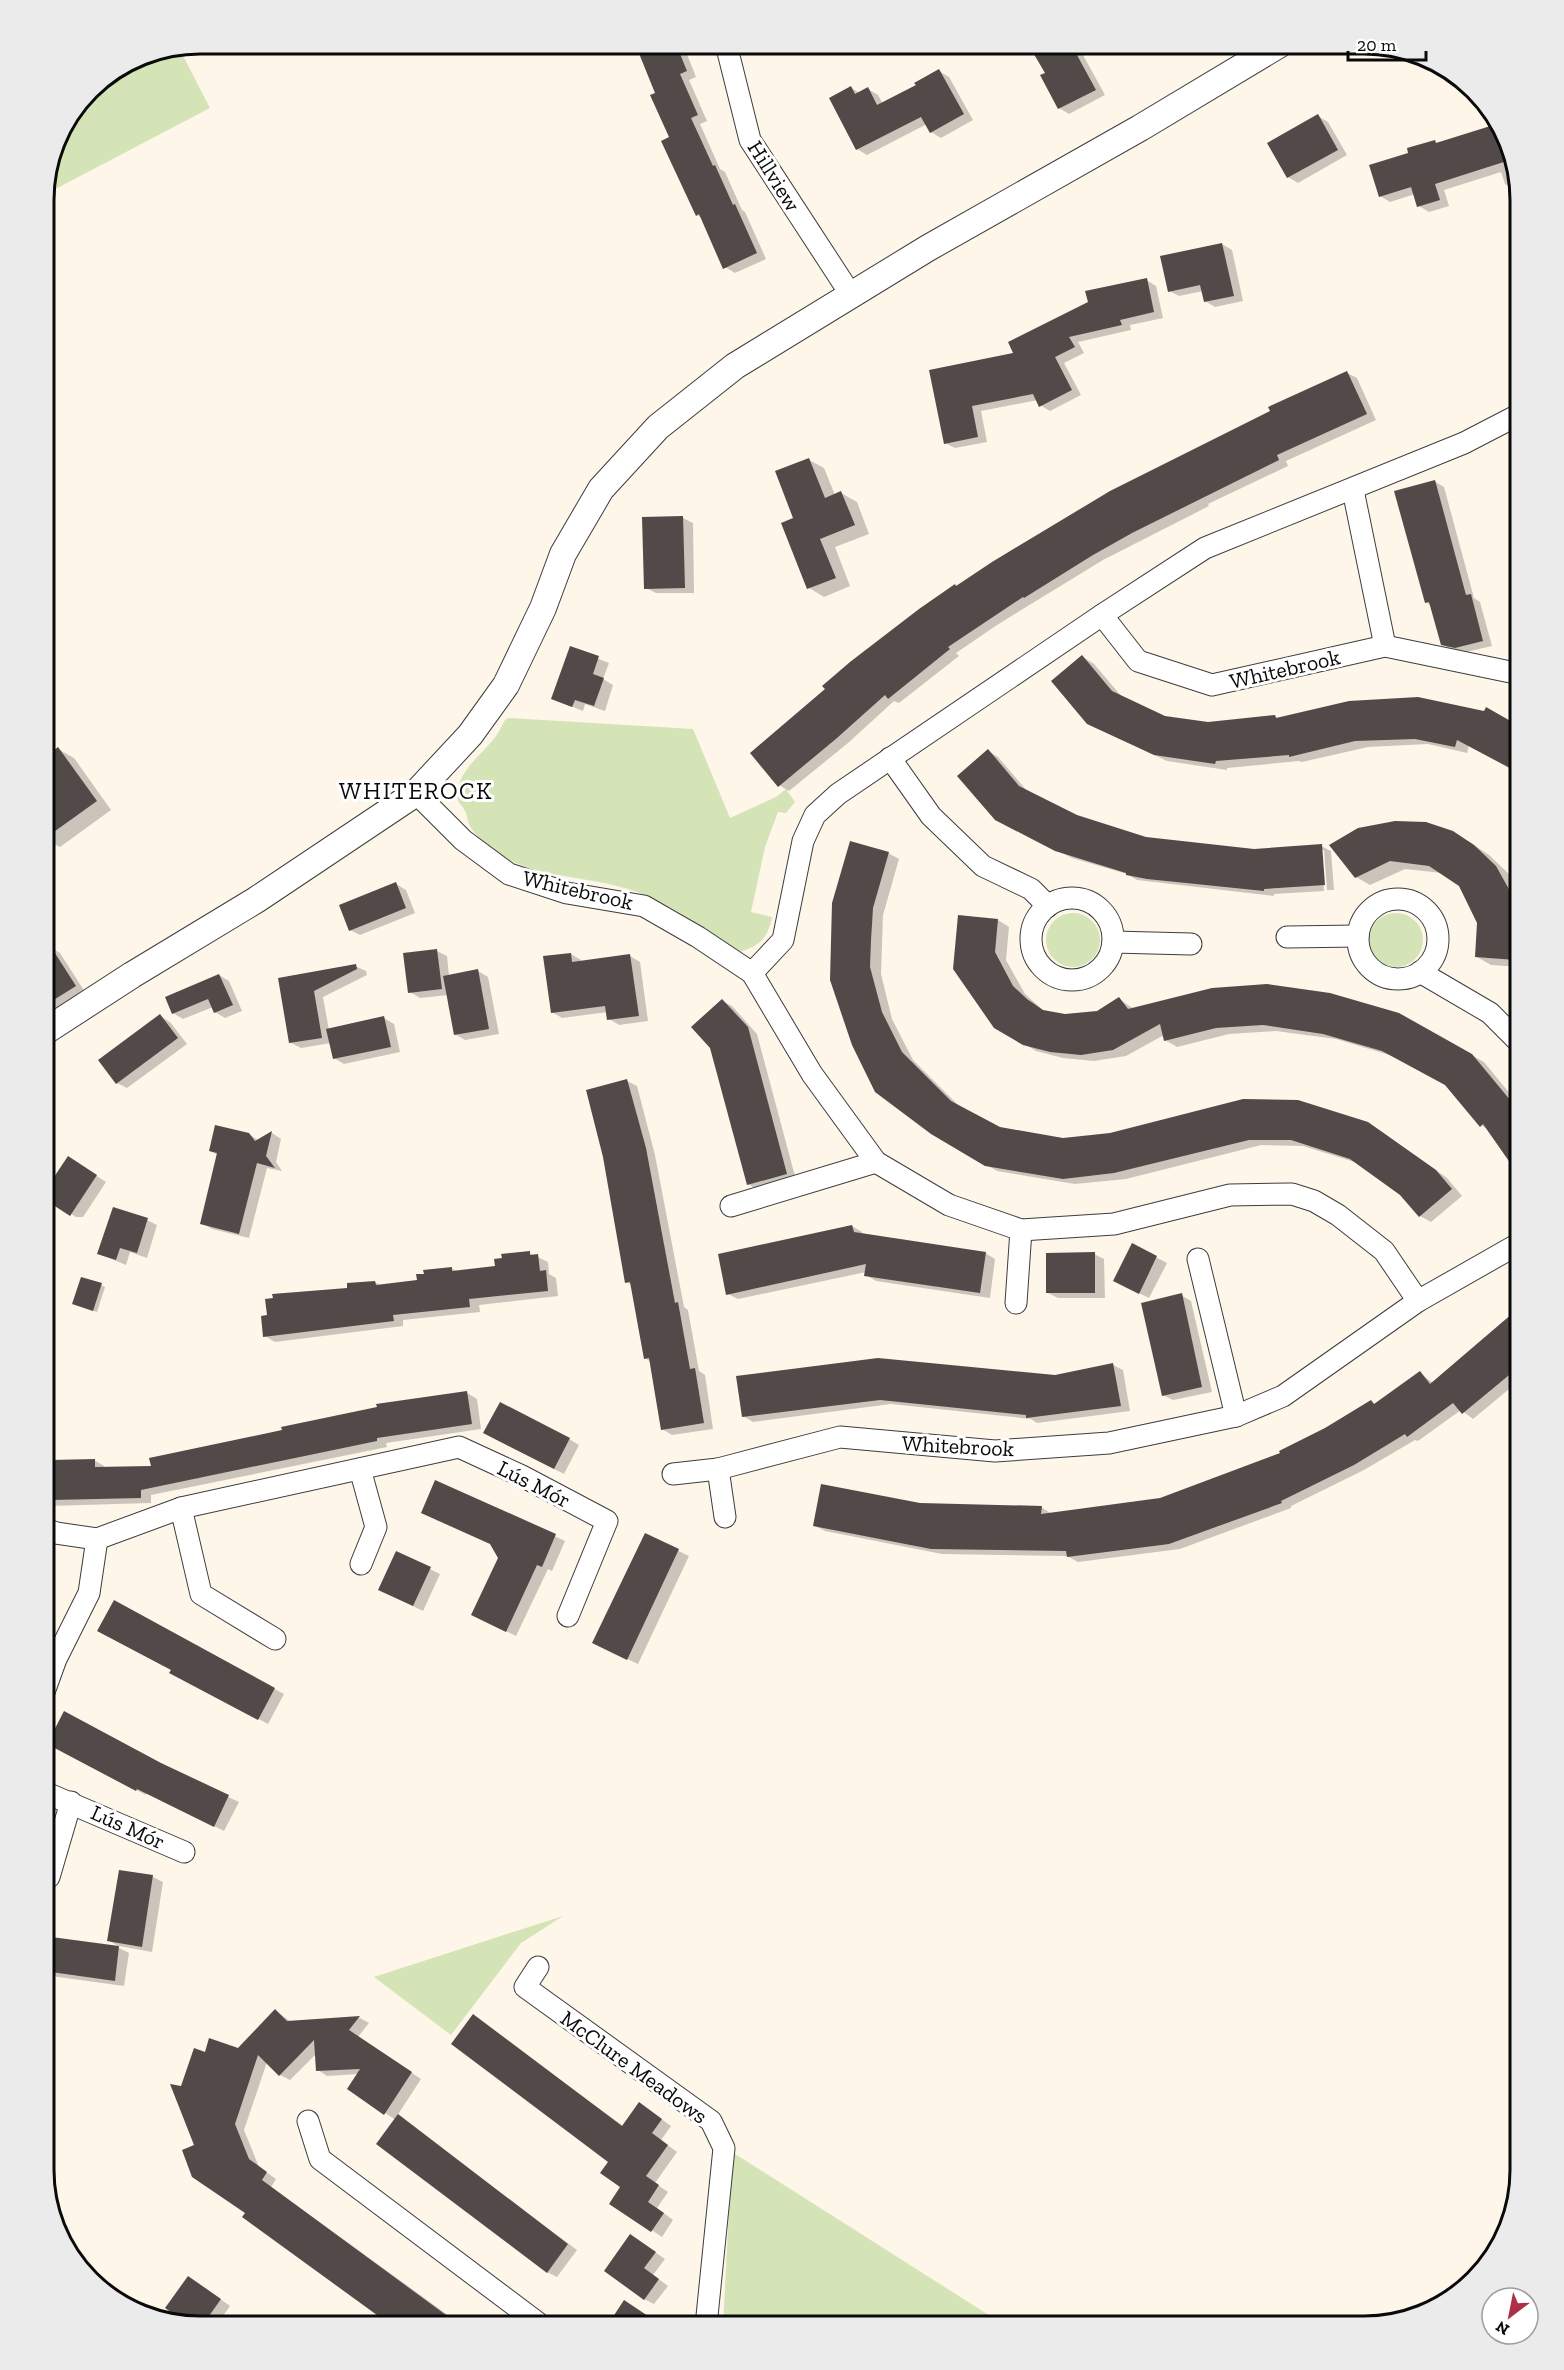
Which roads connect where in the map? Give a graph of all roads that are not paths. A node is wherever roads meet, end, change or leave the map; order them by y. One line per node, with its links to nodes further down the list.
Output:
1 (728, 54): 3 (street, Hillview)
2 (1263, 54): 3 (street)
3 (851, 296): 10 (street)
4 (1510, 420): 5 (street)
5 (1353, 490): 6 (street); 7 (street)
6 (1102, 615): 7 (street, Whitebrook); 9 (street)
7 (1385, 646): 8 (street, Whitebrook)
8 (1510, 672)
9 (890, 758): 11 (street); 17 (street)
10 (416, 793): 17 (street, Whitebrook); 18 (street)
11 (1048, 906): 14 (street); 14 (street)
12 (1358, 936): 13 (street); 16 (street); 16 (street)
13 (1287, 937)
14 (1113, 942): 15 (street)
15 (1191, 944)
16 (1420, 972): 19 (street)
17 (752, 973): 20 (street, Whitebrook)
18 (54, 1026)
19 (1510, 1032)
20 (876, 1162): 21 (street); 22 (street, Whitebrook)
21 (730, 1206)
22 (1021, 1230): 25 (street, Whitebrook); 26 (street)
23 (1510, 1249): 25 (street, Whitebrook)
24 (1198, 1259): 27 (street)
25 (1418, 1301): 27 (street, Whitebrook)
26 (1016, 1303)
27 (1236, 1416): 29 (street, Whitebrook)
28 (360, 1469): 31 (street, Lús Mór); 35 (street); 36 (street, Lús Mór)
29 (718, 1469): 30 (street, Whitebrook); 32 (street)
30 (673, 1474)
31 (181, 1508): 34 (street, Lús Mór); 37 (street)
32 (725, 1517)
33 (54, 1532): 34 (street, Lús Mór)
34 (96, 1539): 38 (street)
35 (361, 1564)
36 (568, 1616)
37 (275, 1639)
38 (54, 1664)
39 (54, 1796): 40 (street, Lús Mór)
40 (71, 1802): 41 (street, Lús Mór); 42 (street, Lús Mór)
41 (184, 1852)
42 (54, 1860)
43 (538, 1967): 46 (street, McClure Meadows)
44 (308, 2121): 45 (street)
45 (529, 2316)
46 (707, 2316)

